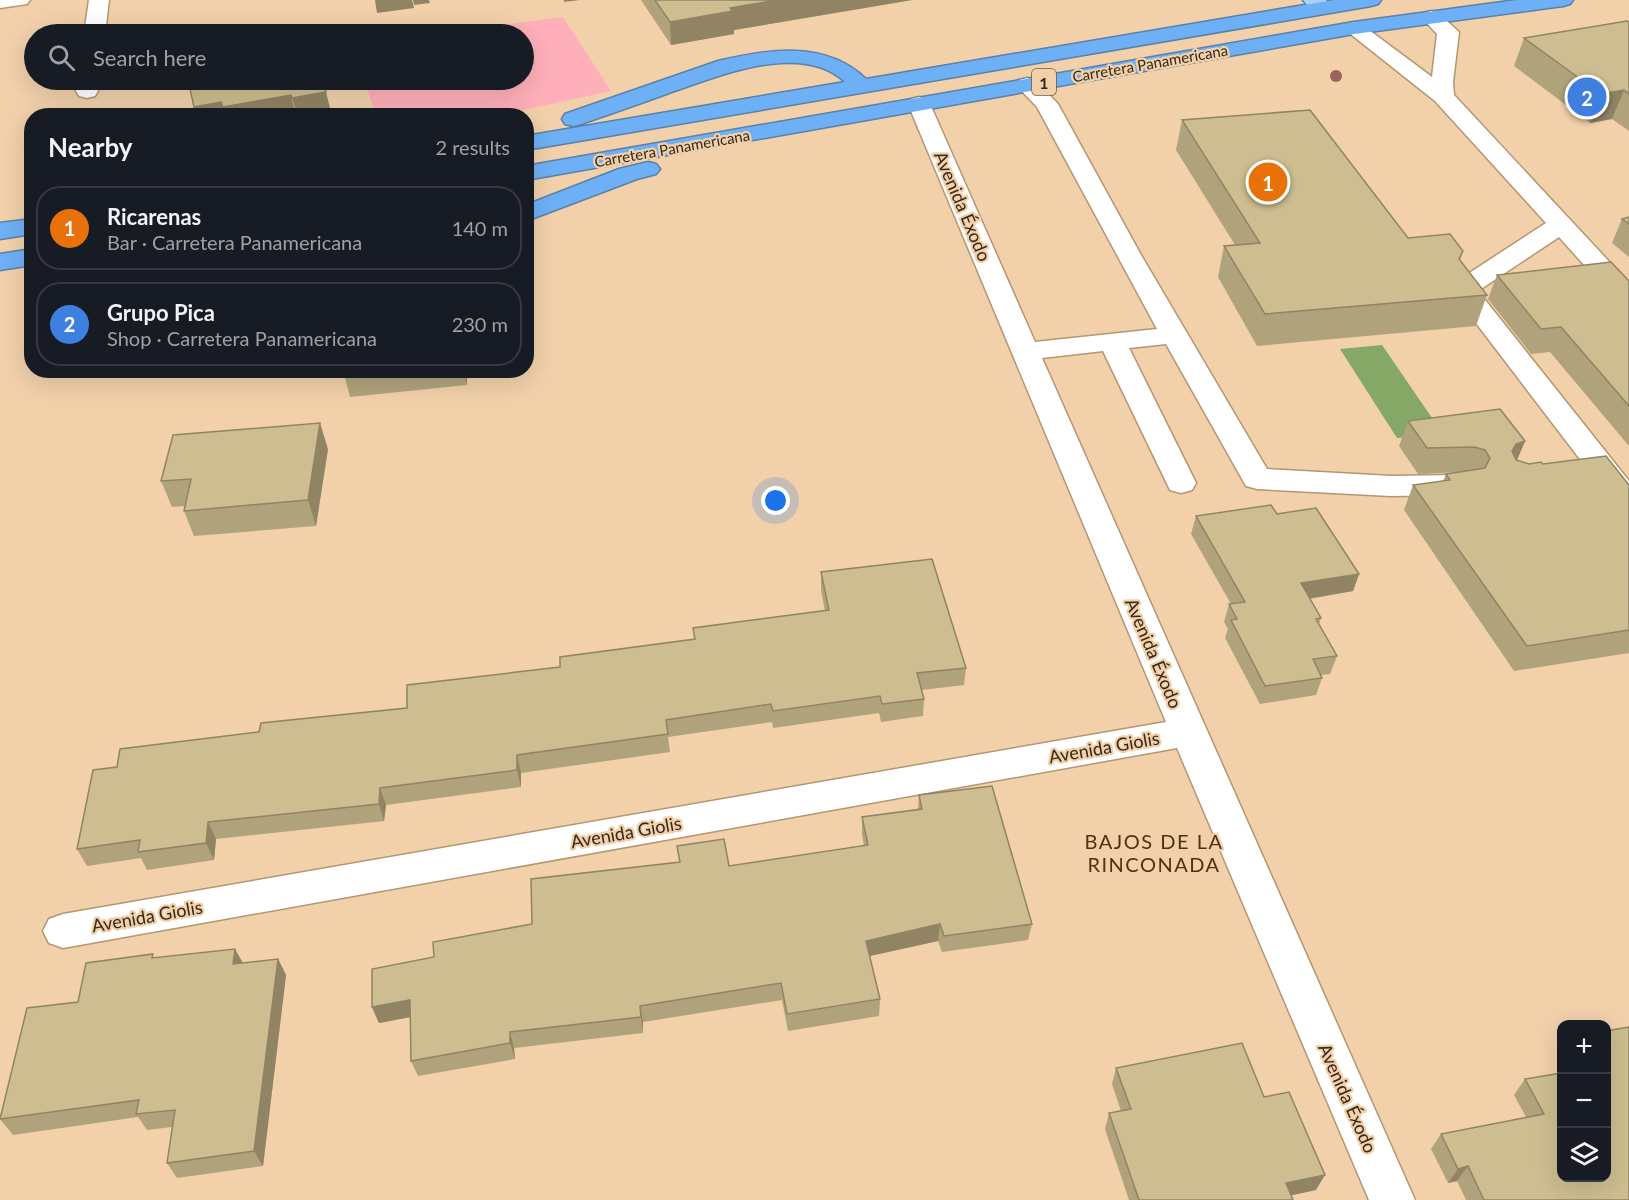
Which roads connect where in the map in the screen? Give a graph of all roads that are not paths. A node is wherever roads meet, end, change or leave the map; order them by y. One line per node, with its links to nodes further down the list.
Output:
1 (20, 0): 5 (street)
2 (99, 0): 8 (street)
3 (1371, 0): 6 (highway, Carretera Panamericana / 1)
4 (1563, 0): 7 (highway, Carretera Panamericana / 1)
5 (0, 2)
6 (1318, 4): 11 (highway, Carretera Panamericana / 1)
7 (1431, 17): 9 (highway, Carretera Panamericana / 1); 12 (street)
8 (95, 24)
9 (1354, 28): 10 (highway, Carretera Panamericana / 1); 12 (street)
10 (1027, 85): 13 (highway, Carretera Panamericana / 1); 28 (street)
11 (861, 86): 15 (highway, Carretera Panamericana / 1); 16 (highway); 19 (highway)
12 (1443, 96): 22 (street)
13 (919, 104): 14 (highway, Carretera Panamericana / 1); 30 (street, Avenida Éxodo)
14 (854, 116): 20 (highway, Carretera Panamericana / 1); 21 (highway)
15 (656, 121): 17 (highway, Carretera Panamericana / 1); 18 (highway)
16 (534, 129)
17 (534, 142)
18 (534, 148)
19 (534, 172)
20 (534, 172)
21 (534, 211)
22 (1562, 224): 27 (street); 31 (street)
23 (24, 227): 24 (highway)
24 (0, 231)
25 (24, 258): 26 (highway)
26 (0, 262)
27 (1629, 299)
28 (1174, 336): 29 (street); 34 (street)
29 (1112, 342): 30 (street); 33 (street)
30 (1026, 351): 36 (street, Avenida Éxodo)
31 (1601, 466): 32 (street); 35 (street)
32 (1565, 471)
33 (1181, 483)
34 (1463, 484)
35 (1629, 502)
36 (1188, 732): 37 (street, Avenida Giolis); 38 (street, Avenida Éxodo)
37 (63, 931)
38 (1392, 1200)

